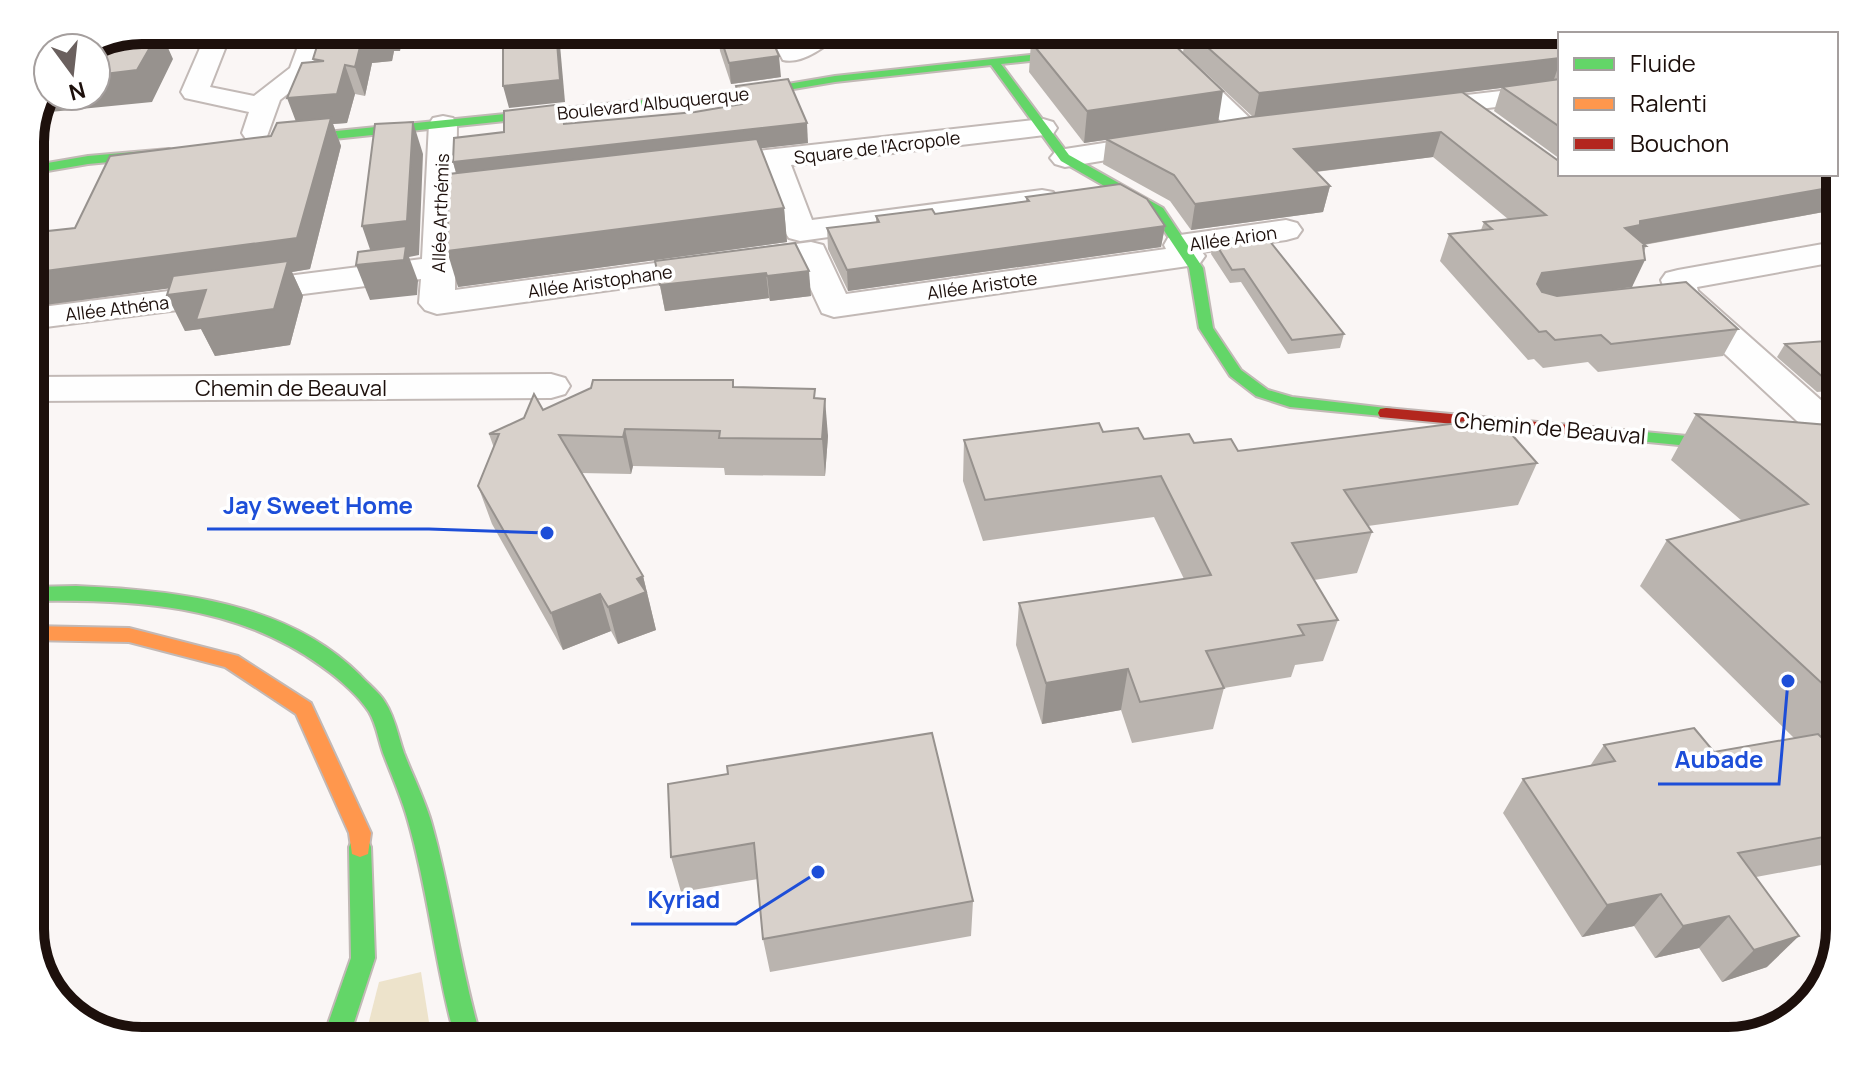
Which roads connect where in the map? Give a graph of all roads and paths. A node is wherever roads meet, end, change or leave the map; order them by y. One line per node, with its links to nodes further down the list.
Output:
1 (215, 44): 15 (street)
2 (311, 44): 15 (street)
3 (788, 44): 9 (street)
4 (808, 44): 9 (street)
5 (1127, 44): 7 (street)
6 (1174, 44): 7 (street, Boulevard Albuquerque)
7 (1132, 49): 11 (street, Boulevard Albuquerque)
8 (847, 51): 9 (street)
9 (792, 55): 12 (street)
10 (1173, 60): 20 (street)
11 (995, 64): 12 (street, Boulevard Albuquerque); 19 (street)
12 (800, 85): 17 (street, Boulevard Albuquerque)
13 (1552, 93): 14 (street)
14 (1461, 104): 16 (street); 21 (street)
15 (265, 107): 24 (street)
16 (1385, 113)
17 (443, 124): 24 (street, Boulevard Albuquerque); 32 (street, Allée Arthémis)
18 (1277, 127): 20 (street)
19 (1043, 128): 26 (street); 27 (street, Square de l'Acropole)
20 (1246, 130): 22 (street)
21 (1499, 132)
22 (1216, 135)
23 (1186, 139): 26 (street)
24 (245, 145)
25 (181, 152): 28 (street)
26 (1065, 158): 30 (street)
27 (774, 159): 29 (street); 30 (street, Square de l'Acropole)
28 (44, 168)
29 (679, 170)
30 (1120, 189): 34 (street)
31 (472, 193): 32 (street)
32 (441, 197): 37 (street, Allée Arthémis)
33 (1286, 230): 34 (street, Allée Arion)
34 (1184, 250): 35 (street, Allée Aristote); 43 (street, Chemin de Beauval)
35 (811, 252): 38 (street, Allée Aristophane)
36 (1826, 254): 42 (street)
37 (438, 266): 38 (street, Allée Arthémis); 39 (street, Allée Athéna)
38 (437, 303)
39 (44, 318)
40 (551, 386): 41 (street, Chemin de Beauval)
41 (44, 389)
42 (1826, 440)
43 (1759, 448)
44 (44, 594): 47 (street)
45 (44, 633): 46 (street)
46 (340, 1027)
47 (464, 1027)

